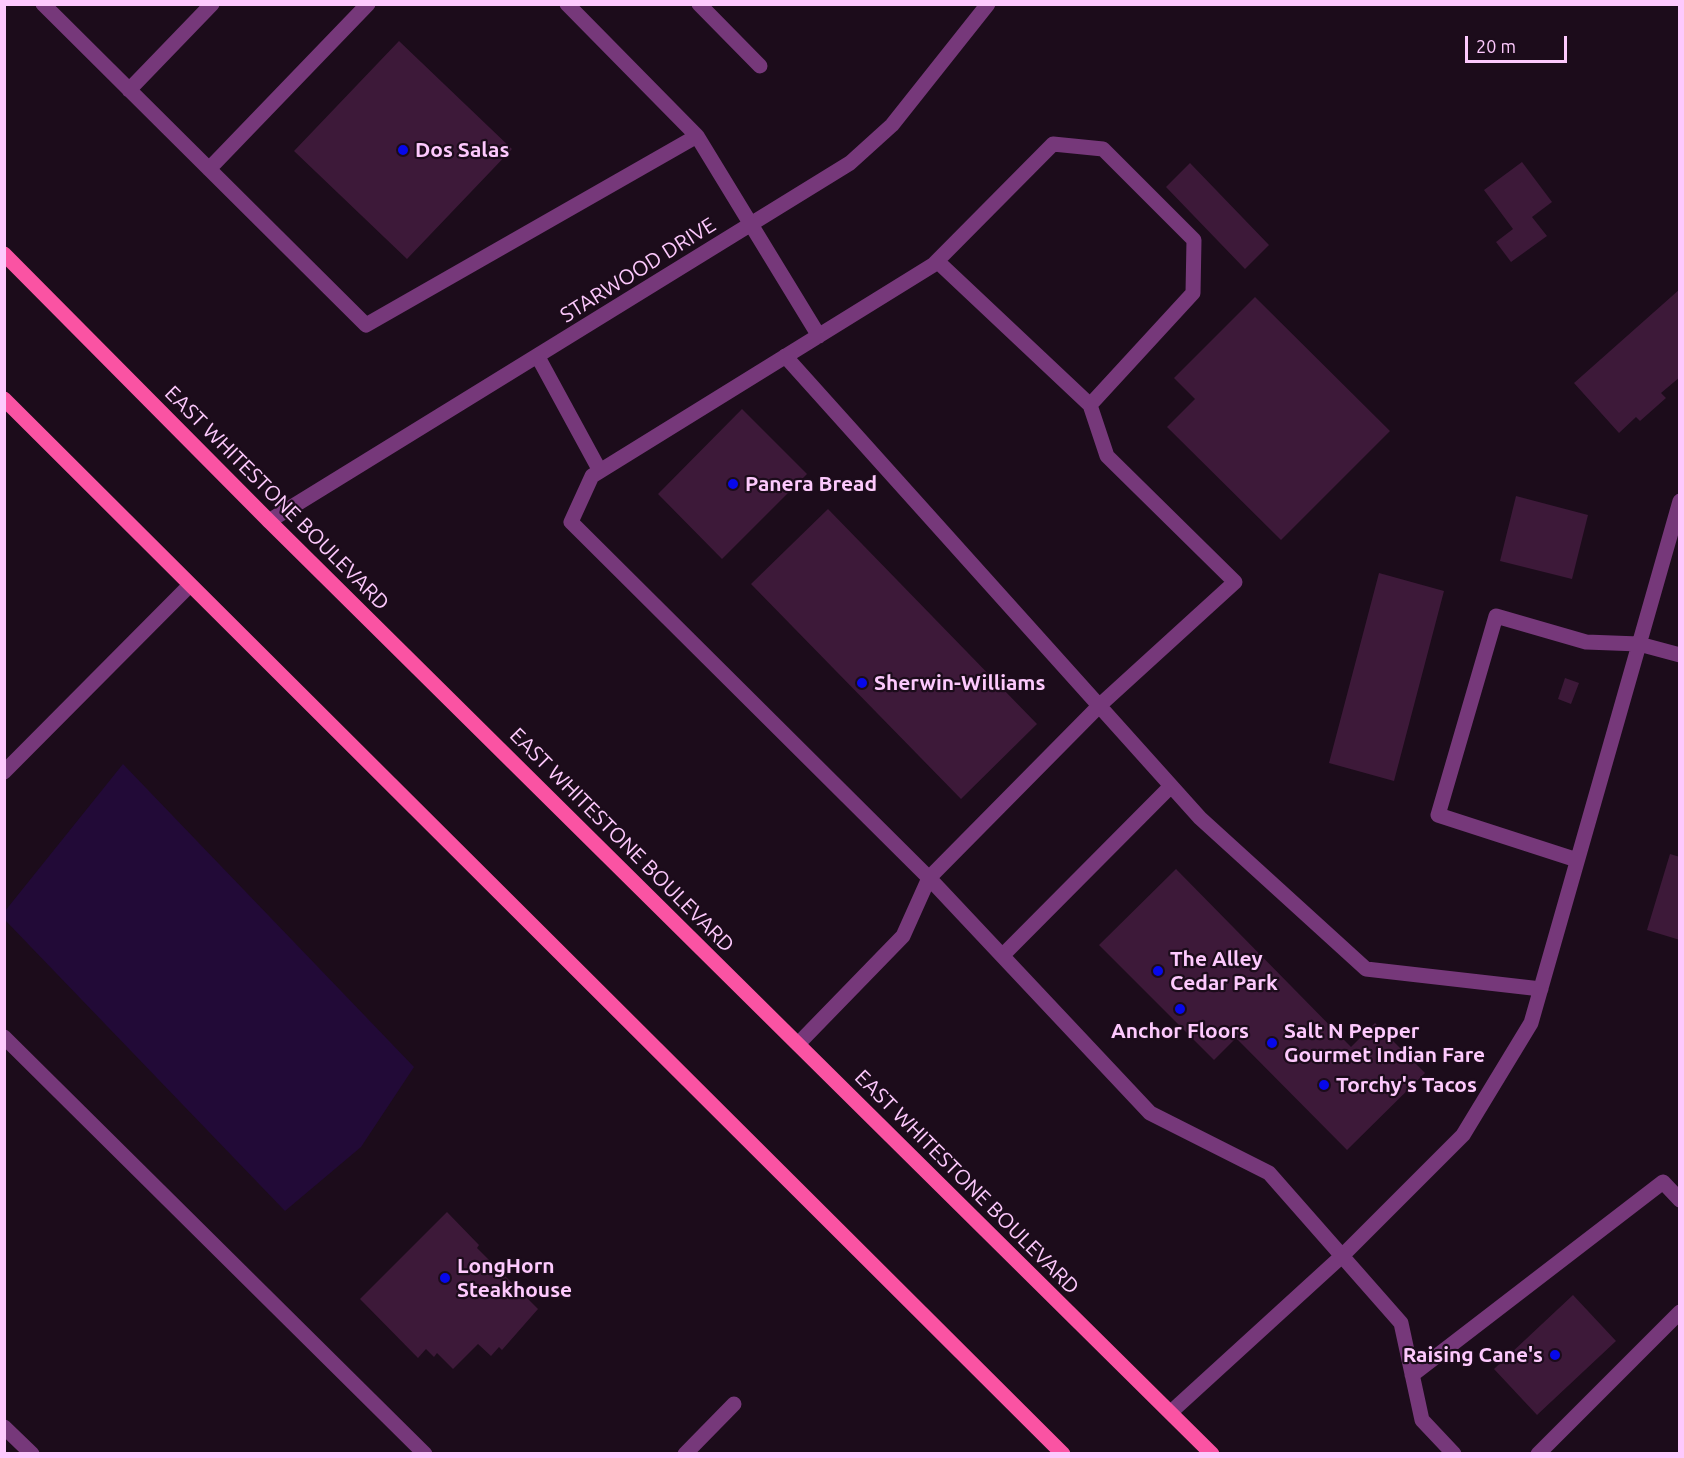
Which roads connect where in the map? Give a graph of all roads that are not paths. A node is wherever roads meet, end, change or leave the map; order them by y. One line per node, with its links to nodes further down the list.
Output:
1 (43, 4): 8 (street)
2 (212, 4): 8 (street)
3 (368, 4): 10 (street)
4 (567, 4): 9 (street)
5 (699, 4): 7 (street)
6 (988, 4): 11 (street, STARWOOD DRIVE)
7 (760, 66)
8 (129, 90): 10 (street)
9 (697, 136): 10 (street); 11 (street)
10 (209, 169)
11 (753, 224): 14 (street); 16 (street, STARWOOD DRIVE)
12 (4, 254): 21 (main road, EAST WHITESTONE BOULEVARD)
13 (938, 261): 14 (street); 18 (street); 18 (street)
14 (819, 336): 15 (street)
15 (785, 356): 19 (street); 25 (street)
16 (538, 357): 19 (street); 21 (street, STARWOOD DRIVE)
17 (4, 399): 22 (main road)
18 (1090, 405): 25 (street)
19 (600, 471): 29 (street)
20 (1680, 501): 23 (street)
21 (269, 521): 33 (main road, EAST WHITESTONE BOULEVARD)
22 (190, 585): 26 (street); 44 (main road)
23 (1639, 644): 24 (street); 28 (street); 28 (street)
24 (1680, 655)
25 (1100, 705): 27 (street); 29 (street)
26 (4, 772)
27 (1171, 786): 30 (street); 31 (street)
28 (1577, 860): 31 (street)
29 (929, 878): 30 (street); 33 (street)
30 (1003, 955): 35 (street)
31 (1540, 989): 35 (street)
32 (4, 1037): 42 (street)
33 (798, 1044): 39 (main road, EAST WHITESTONE BOULEVARD)
34 (1680, 1200): 37 (street)
35 (1342, 1255): 37 (street); 39 (street)
36 (1680, 1312): 47 (street)
37 (1412, 1375): 46 (street)
38 (734, 1404): 43 (street)
39 (1171, 1412): 45 (main road, EAST WHITESTONE BOULEVARD)
40 (4, 1427): 41 (street)
41 (32, 1454)
42 (425, 1454)
43 (685, 1454)
44 (1063, 1454)
45 (1212, 1454)
46 (1454, 1454)
47 (1538, 1454)

